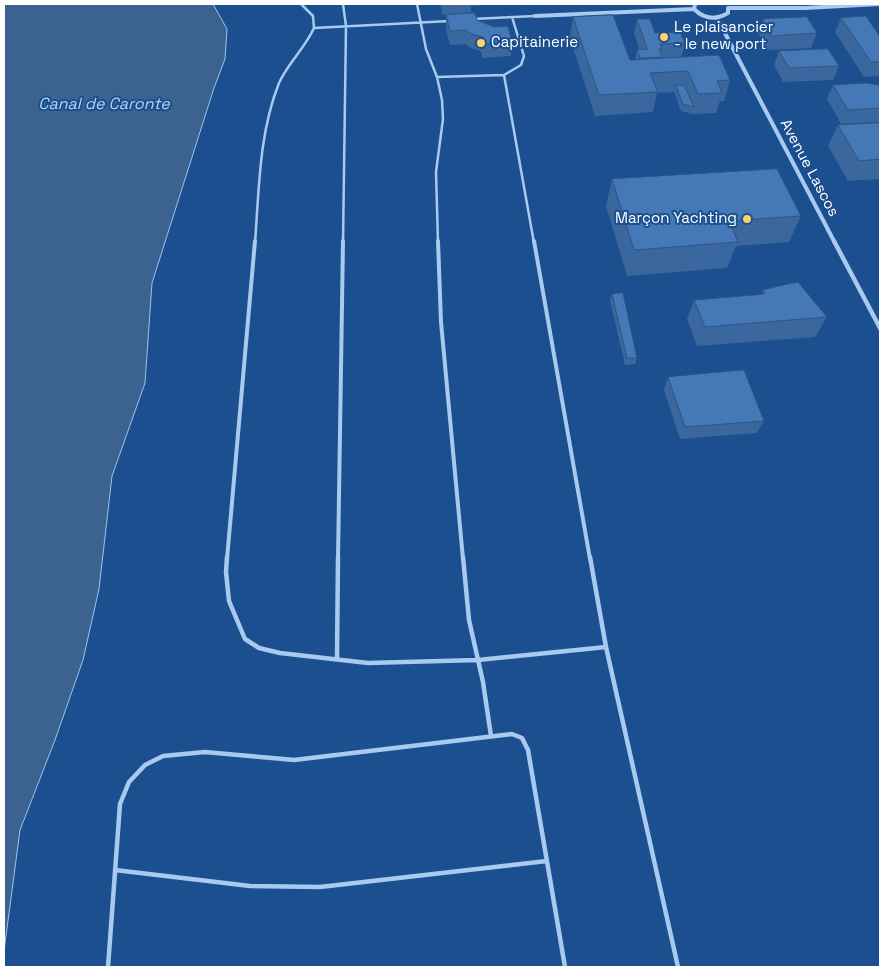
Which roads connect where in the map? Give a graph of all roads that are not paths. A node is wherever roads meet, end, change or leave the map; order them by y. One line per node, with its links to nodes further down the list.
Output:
1 (301, 4): 16 (lane)
2 (343, 4): 15 (lane)
3 (417, 4): 14 (lane)
4 (695, 4): 8 (street)
5 (724, 4): 7 (street)
6 (880, 4): 7 (street)
7 (728, 8): 11 (street)
8 (694, 9): 9 (street); 11 (street)
9 (535, 16): 10 (lane)
10 (512, 17): 13 (lane); 17 (lane)
11 (718, 18): 19 (street, Avenue Lascos)
12 (455, 20): 14 (lane)
13 (464, 20)
14 (420, 22): 15 (lane); 18 (lane)
15 (346, 26): 16 (lane); 21 (lane)
16 (314, 28): 21 (lane)
17 (504, 75): 18 (lane); 20 (lane)
18 (437, 76): 22 (lane)
19 (880, 328)
20 (606, 647): 22 (lane); 28 (lane)
21 (337, 659): 22 (lane)
22 (478, 660): 23 (lane)
23 (491, 736): 24 (lane); 25 (lane)
24 (547, 861): 25 (lane); 27 (lane)
25 (115, 870): 26 (lane)
26 (108, 967)
27 (565, 967)
28 (678, 967)

